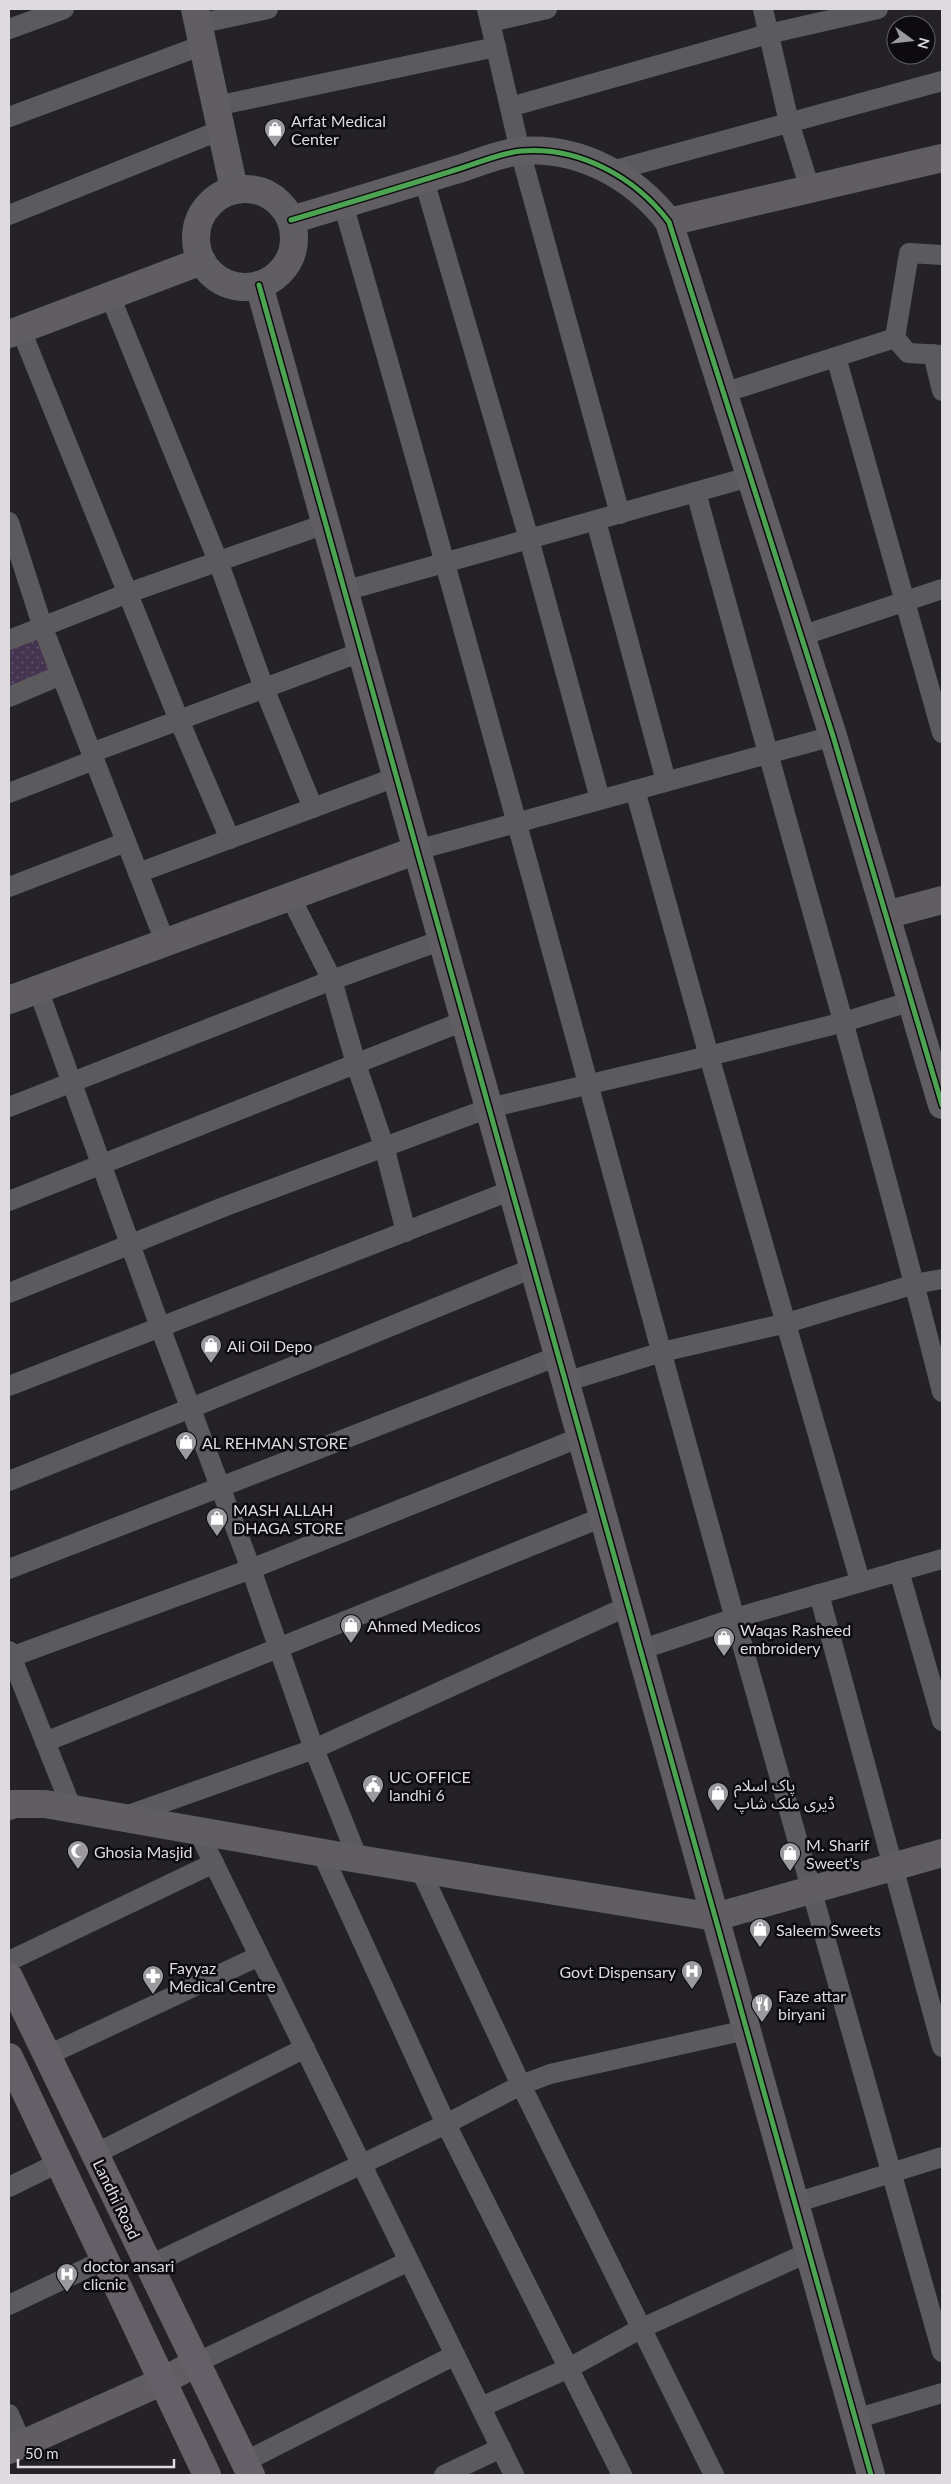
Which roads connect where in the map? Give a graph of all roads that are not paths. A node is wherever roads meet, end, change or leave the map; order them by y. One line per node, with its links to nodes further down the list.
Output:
1 (64, 9): 8 (street)
2 (268, 9): 7 (street)
3 (547, 9): 6 (street)
4 (763, 9): 9 (street)
5 (878, 9): 9 (street)
6 (488, 16): 10 (street)
7 (198, 26): 13 (street); 14 (street)
8 (9, 29)
9 (768, 34): 12 (street); 15 (street)
10 (496, 47): 12 (street); 14 (street)
11 (942, 81): 15 (street)
12 (510, 107): 16 (street)
13 (9, 117)
14 (219, 118): 20 (street); 23 (street)
15 (789, 122): 18 (street); 21 (street)
16 (520, 151): 18 (street); 19 (street); 38 (street)
17 (942, 158): 21 (street)
18 (612, 171): 25 (street)
19 (424, 180): 22 (street); 42 (street)
20 (234, 189): 24 (street); 27 (street)
21 (810, 189): 25 (street)
22 (344, 204): 24 (street); 44 (street)
23 (9, 216)
24 (291, 220): 28 (street)
25 (669, 222): 35 (street)
26 (942, 255): 31 (street)
27 (202, 261): 28 (street); 29 (street)
28 (259, 285): 40 (street)
29 (110, 296): 30 (street); 43 (street)
30 (15, 332): 47 (street)
31 (896, 338): 32 (street); 33 (street)
32 (938, 355): 34 (street)
33 (836, 357): 35 (street); 48 (street)
34 (942, 391)
35 (723, 393): 36 (street)
36 (749, 476): 37 (street); 50 (street)
37 (696, 492): 38 (street); 59 (street)
38 (620, 514): 39 (street)
39 (596, 521): 42 (street); 62 (street)
40 (326, 524): 43 (street); 46 (street)
41 (10, 527): 49 (street)
42 (529, 539): 44 (street); 65 (street)
43 (218, 561): 47 (street); 54 (street)
44 (446, 563): 46 (street); 67 (street)
45 (942, 589): 48 (street)
46 (344, 591): 52 (street)
47 (128, 593): 49 (street); 56 (street)
48 (904, 602): 50 (street); 57 (street)
49 (43, 628): 51 (street); 53 (street)
50 (801, 636): 58 (street)
51 (9, 640)
52 (362, 652): 54 (street); 61 (street)
53 (61, 675): 55 (street); 60 (street)
54 (264, 688): 56 (street); 66 (street)
55 (9, 697)
56 (179, 720): 60 (street); 68 (street)
57 (942, 733)
58 (833, 736): 59 (street); 75 (street)
59 (766, 753): 62 (street); 83 (street)
60 (93, 756): 64 (street); 69 (street)
61 (396, 777): 66 (street); 70 (street)
62 (666, 781): 63 (street)
63 (635, 790): 65 (street); 84 (street)
64 (9, 793)
65 (600, 799): 67 (street)
66 (313, 808): 68 (street)
67 (515, 824): 70 (street); 87 (street)
68 (230, 839): 71 (street)
69 (126, 842): 71 (street); 72 (street)
70 (417, 850): 73 (street); 76 (street)
71 (138, 873): 77 (street)
72 (9, 887)
73 (290, 896): 77 (street); 78 (street)
74 (942, 900): 75 (street)
75 (886, 915): 81 (street)
76 (442, 940): 78 (street); 82 (street)
77 (166, 942): 79 (street)
78 (332, 980): 85 (street); 86 (street)
79 (38, 989): 80 (street); 86 (street)
80 (9, 1000)
81 (912, 1002): 83 (street); 88 (street)
82 (464, 1021): 85 (street); 90 (street)
83 (844, 1022): 84 (street); 99 (street)
84 (709, 1056): 87 (street); 101 (street)
85 (356, 1064): 91 (street); 92 (street)
86 (73, 1083): 89 (street); 92 (street)
87 (589, 1084): 90 (street); 103 (street)
88 (942, 1106)
89 (9, 1107)
90 (489, 1108): 91 (street); 93 (street)
91 (384, 1146): 95 (street); 96 (street)
92 (102, 1163): 94 (street); 96 (street)
93 (512, 1190): 95 (street); 97 (street)
94 (9, 1201)
95 (406, 1232): 102 (street)
96 (131, 1243): 100 (street); 102 (street)
97 (533, 1268): 104 (street); 108 (street)
98 (942, 1279): 99 (street)
99 (915, 1284): 101 (street); 107 (street)
100 (9, 1293)
101 (786, 1323): 103 (street); 117 (street)
102 (160, 1327): 106 (street); 108 (street)
103 (662, 1352): 105 (street); 120 (street)
104 (558, 1356): 105 (street); 111 (street)
105 (565, 1382): 109 (street)
106 (9, 1386)
107 (942, 1392)
108 (191, 1408): 110 (street); 111 (street)
109 (581, 1437): 112 (street); 114 (street)
110 (9, 1481)
111 (220, 1488): 114 (street); 115 (street)
112 (603, 1517): 119 (street); 121 (street)
113 (942, 1560): 116 (street)
114 (251, 1568): 121 (street); 123 (street)
115 (9, 1569)
116 (899, 1571): 117 (street); 124 (street)
117 (860, 1581): 118 (street)
118 (819, 1594): 120 (street); 135 (street)
119 (628, 1606): 122 (street); 126 (street)
120 (735, 1618): 122 (street); 137 (street)
121 (277, 1647): 125 (street); 126 (street)
122 (640, 1650): 138 (street)
123 (10, 1654): 125 (street)
124 (942, 1721)
125 (45, 1742): 128 (street)
126 (314, 1749): 129 (street); 133 (street)
127 (9, 1806): 128 (street)
128 (72, 1809): 129 (street)
129 (121, 1817): 130 (street)
130 (198, 1831): 131 (street); 134 (street)
131 (322, 1853): 133 (street); 148 (street)
132 (942, 1853): 135 (street)
133 (358, 1859): 136 (street)
134 (214, 1864): 139 (street); 140 (street)
135 (892, 1868): 137 (street); 143 (street)
136 (420, 1869): 138 (street); 147 (street)
137 (811, 1890): 138 (street); 153 (street)
138 (715, 1917): 142 (street)
139 (260, 1956): 144 (street); 145 (street)
140 (9, 1961)
141 (9, 1977): 145 (main road, Landhi Road)
142 (746, 2030): 147 (street); 155 (street)
143 (942, 2047)
144 (305, 2048): 149 (street); 152 (street)
145 (46, 2056): 149 (main road, Landhi Road)
146 (11, 2066): 151 (main road)
147 (521, 2085): 148 (street); 161 (street)
148 (446, 2124): 152 (street); 165 (street)
149 (95, 2154): 159 (main road, Landhi Road)
150 (942, 2157): 153 (street)
151 (58, 2163): 154 (street); 157 (main road)
152 (362, 2164): 158 (street); 159 (street)
153 (892, 2171): 155 (street); 162 (street)
154 (9, 2187)
155 (794, 2203): 156 (street)
156 (809, 2252): 161 (street); 170 (street)
157 (104, 2260): 160 (street); 166 (main road)
158 (409, 2261): 163 (street); 164 (street)
159 (150, 2265): 164 (main road, Landhi Road)
160 (9, 2305)
161 (642, 2328): 165 (street); 178 (street)
162 (942, 2352)
163 (456, 2355): 168 (street); 173 (street)
164 (196, 2363): 166 (street); 173 (main road, Landhi Road)
165 (569, 2368): 168 (street); 177 (street)
166 (161, 2382): 171 (street); 174 (main road)
167 (942, 2393): 170 (street)
168 (481, 2407): 172 (street)
169 (9, 2414): 171 (street)
170 (855, 2419): 179 (street)
171 (15, 2447)
172 (501, 2448): 175 (street); 176 (street)
173 (248, 2469)
174 (207, 2475)
175 (444, 2475)
176 (514, 2475)
177 (622, 2475)
178 (714, 2475)
179 (871, 2475)

